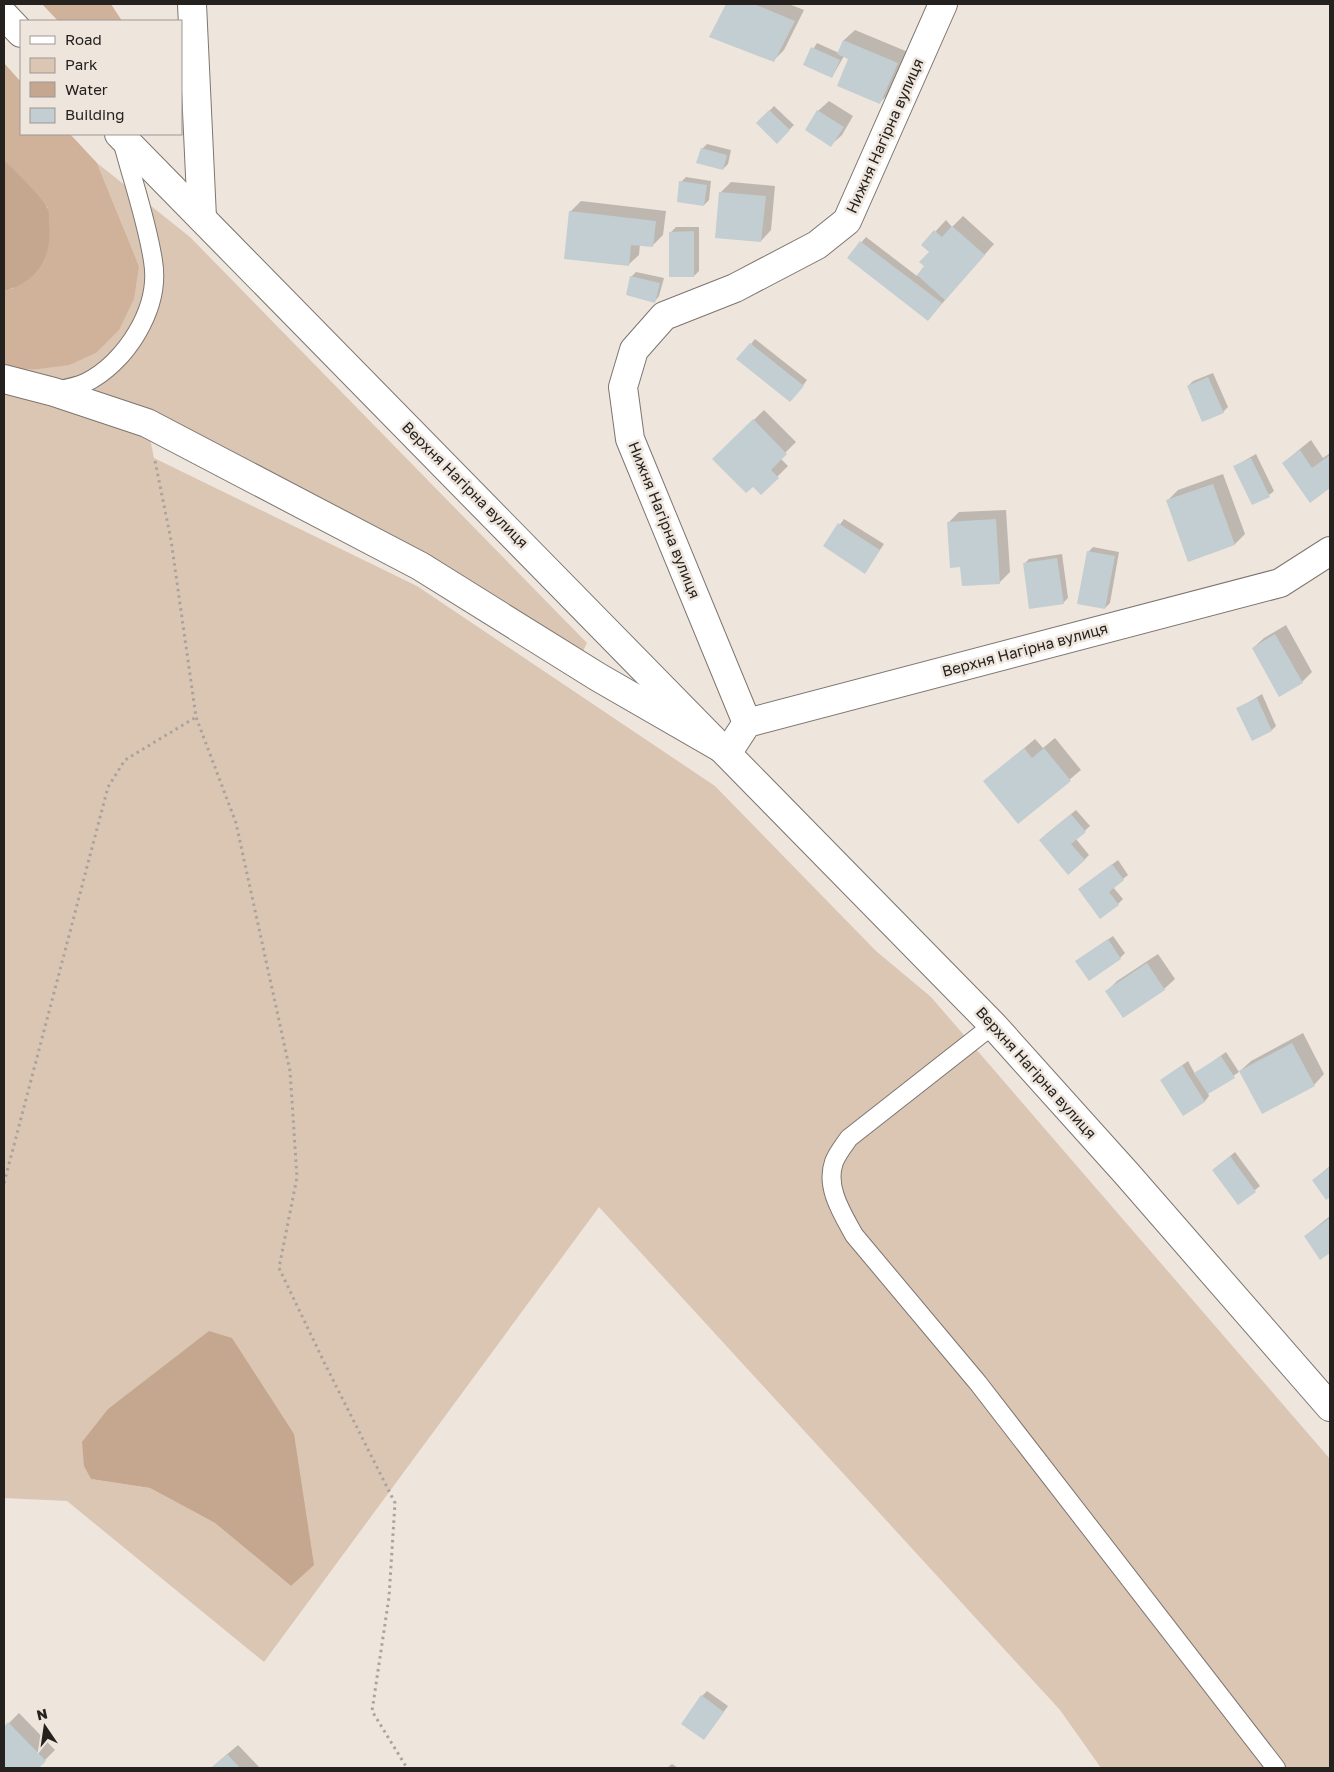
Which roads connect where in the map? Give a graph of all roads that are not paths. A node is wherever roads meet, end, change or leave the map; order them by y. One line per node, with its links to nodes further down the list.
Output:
1 (192, 4): 7 (street)
2 (943, 4): 11 (street, Нижня Нагірна вулиця)
3 (4, 15): 4 (street)
4 (20, 32)
5 (120, 135): 9 (lane)
6 (121, 135): 7 (street, Верхня Нагірна вулиця)
7 (202, 218): 12 (street, Верхня Нагірна вулиця)
8 (4, 379): 9 (street)
9 (54, 392): 12 (street)
10 (1330, 551): 11 (street, Верхня Нагірна вулиця)
11 (747, 723): 12 (street)
12 (728, 752): 13 (street, Верхня Нагірна вулиця)
13 (993, 1025): 14 (street, Верхня Нагірна вулиця); 15 (lane)
14 (1330, 1408)
15 (1276, 1768)

